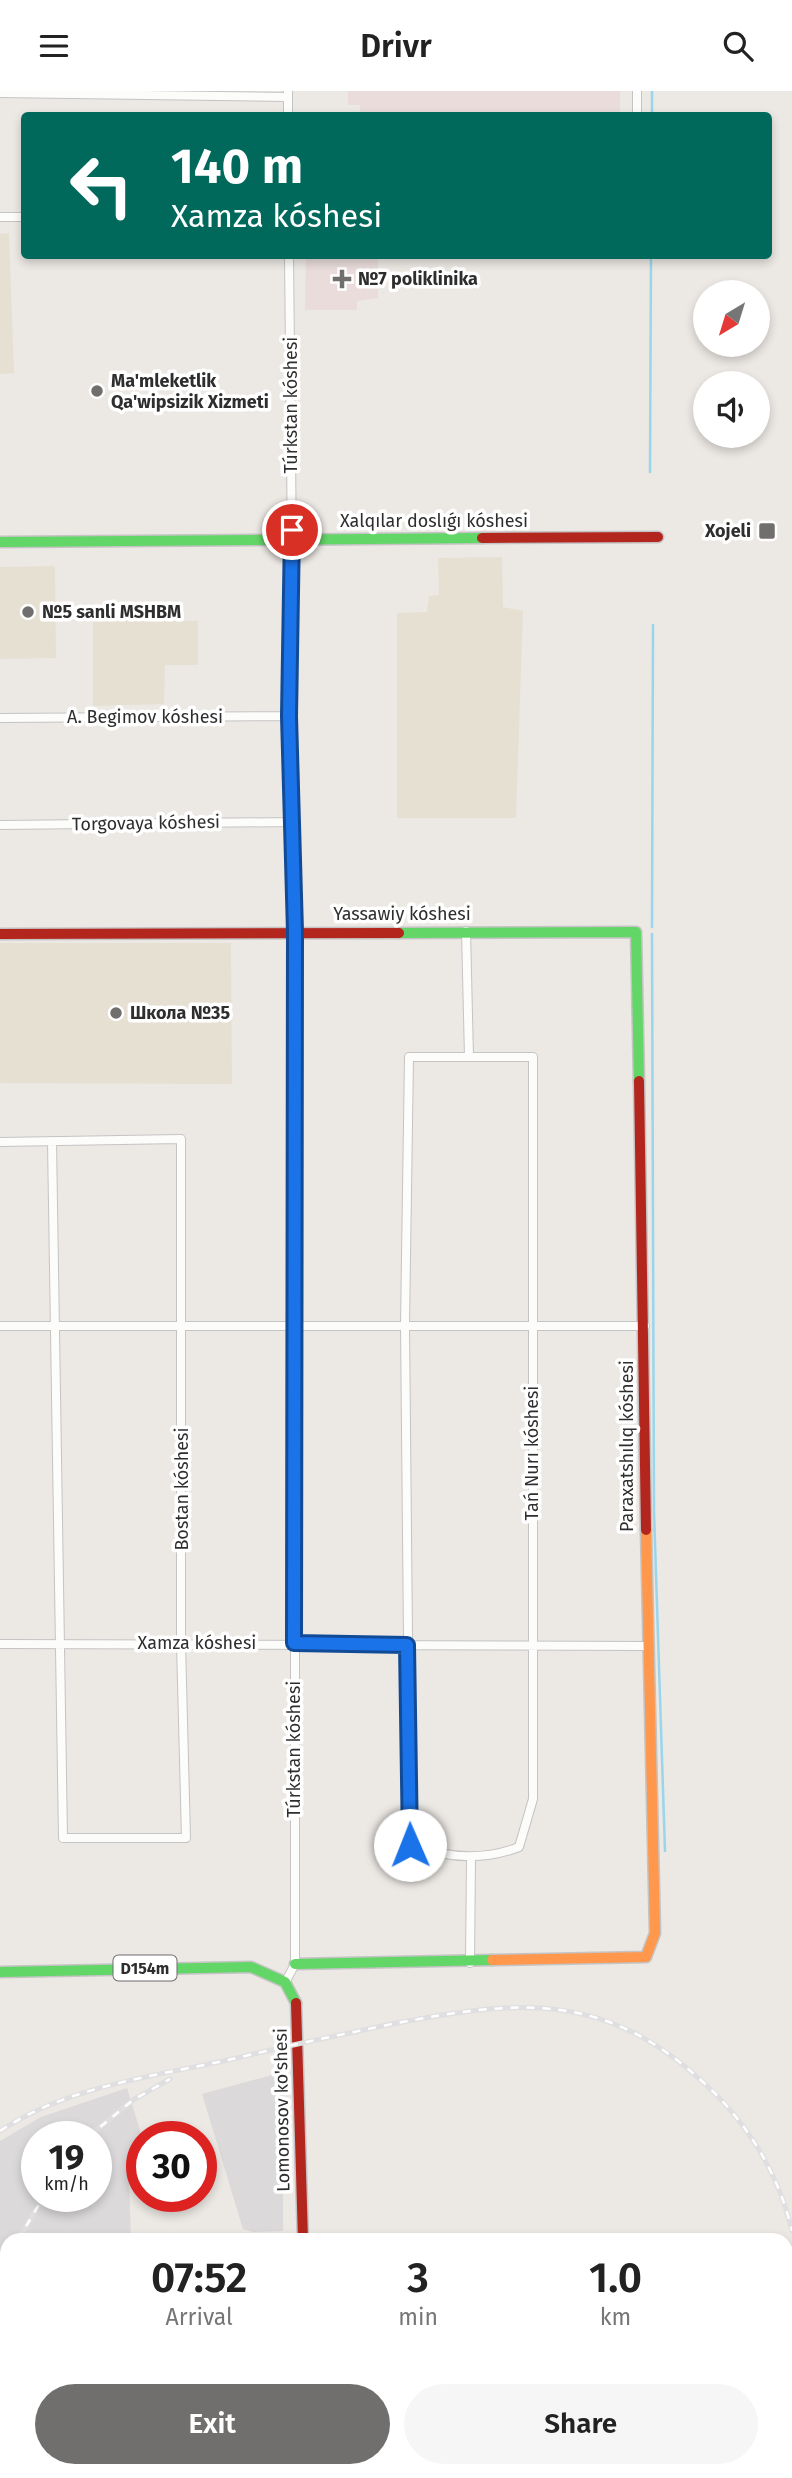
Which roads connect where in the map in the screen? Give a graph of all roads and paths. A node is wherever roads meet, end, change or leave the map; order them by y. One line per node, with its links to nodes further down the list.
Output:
1 (637, 91): 5 (street)
2 (0, 93): 3 (street)
3 (288, 94): 4 (street)
4 (288, 112)
5 (637, 112)
6 (0, 217): 7 (street)
7 (21, 217)
8 (289, 259): 10 (street, Túrkstan kóshesi)
9 (658, 537): 10 (street, Xalqılar doslıǵı kóshesi)
10 (292, 540): 11 (street, Xalqılar doslıǵı kóshesi); 12 (street, Túrkstan kóshesi)
11 (0, 542)
12 (289, 716): 13 (street, A. Begimov kóshesi); 14 (street, Túrkstan kóshesi)
13 (0, 719)
14 (292, 822): 15 (street, Torgovaya kóshesi); 17 (street, Túrkstan kóshesi)
15 (0, 825)
16 (466, 931): 17 (street, Yassawiy kóshesi); 18 (street, Yassawiy kóshesi); 20 (street)
17 (295, 932): 19 (street, Yassawiy kóshesi); 25 (street, Túrkstan kóshesi)
18 (636, 932): 29 (street, Paraxatshılıq kóshesi)
19 (0, 934)
20 (469, 1057): 26 (street); 27 (street, Tań Nurı kóshesi)
21 (52, 1141): 22 (street); 23 (street); 24 (street, Bostan kóshesi)
22 (0, 1142)
23 (56, 1324): 24 (street); 28 (street); 30 (street)
24 (182, 1324): 25 (street); 31 (street, Bostan kóshesi)
25 (293, 1325): 26 (street); 32 (street, Túrkstan kóshesi)
26 (405, 1325): 27 (street); 34 (street)
27 (532, 1325): 29 (street); 36 (street, Tań Nurı kóshesi)
28 (0, 1326)
29 (645, 1326): 35 (street, Paraxatshılıq kóshesi)
30 (60, 1643): 31 (street, Xamza kóshesi); 31 (street, Bostan kóshesi); 33 (street, Xamza kóshesi)
31 (181, 1643): 32 (street, Xamza kóshesi)
32 (294, 1643): 34 (street, Xamza kóshesi); 39 (street, Túrkstan kóshesi)
33 (0, 1644)
34 (407, 1645): 36 (street, Xamza kóshesi); 37 (street)
35 (646, 1646): 36 (street, Xamza kóshesi); 38 (street, Paraxatshılıq kóshesi)
36 (532, 1647): 37 (street, Tań Nurı kóshesi)
37 (471, 1858): 38 (street)
38 (470, 1963): 39 (street)
39 (295, 1964): 41 (street, Túrkstan kóshesi)
40 (0, 1972): 41 (street, D154m)
41 (286, 1981): 42 (street, Lomonosov ko'shesi)
42 (303, 2233)

